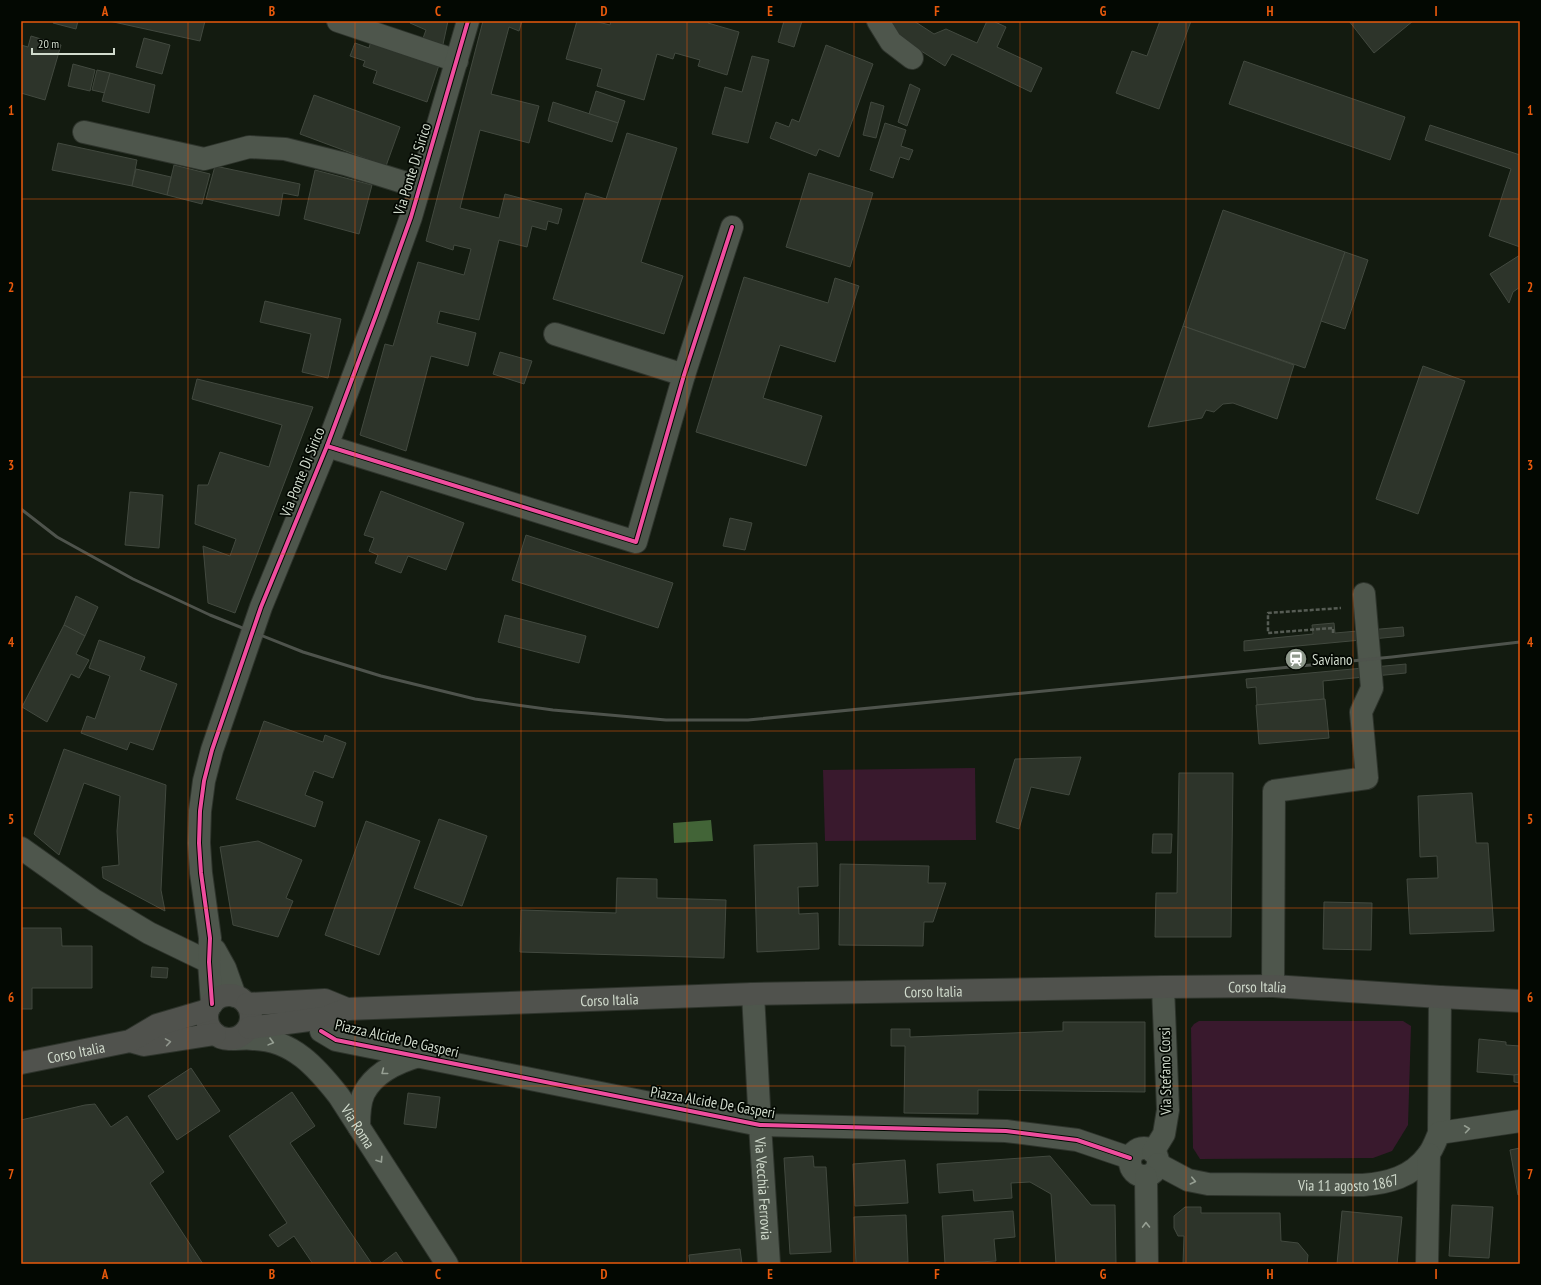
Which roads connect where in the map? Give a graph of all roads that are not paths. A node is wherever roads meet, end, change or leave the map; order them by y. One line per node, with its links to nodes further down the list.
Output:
1 (338, 21): 5 (street)
2 (468, 21): 5 (street, Via Ponte Di Sirico)
3 (878, 21): 4 (street)
4 (912, 58)
5 (456, 61): 7 (street, Via Ponte Di Sirico)
6 (84, 132): 7 (street)
7 (419, 187): 11 (street, Via Ponte Di Sirico)
8 (732, 227): 10 (street)
9 (555, 334): 10 (street)
10 (684, 375): 11 (street)
11 (327, 446): 14 (street, Via Ponte Di Sirico)
12 (1364, 600): 15 (street)
13 (21, 848): 14 (street)
14 (215, 963): 19 (street); 21 (street, Via Ponte Di Sirico)
15 (1273, 986): 16 (main road, Corso Italia); 18 (main road, Corso Italia)
16 (1163, 987): 17 (main road, Corso Italia); 33 (street, Via Stefano Corsi)
17 (753, 994): 22 (main road, Corso Italia); 29 (street, Via Vecchia Ferrovia)
18 (1440, 998): 20 (main road, Corso Italia); 31 (street)
19 (241, 1000): 21 (main road); 22 (main road); 23 (main road)
20 (1520, 1001)
21 (210, 1007): 23 (main road); 24 (main road)
22 (323, 1016): 23 (main road); 25 (street, Piazza Alcide De Gasperi); 27 (street)
23 (232, 1034): 24 (main road, one-way to 23); 27 (street, Via Roma, one-way to 27)
24 (130, 1041): 26 (main road, Corso Italia)
25 (419, 1056): 29 (street, Piazza Alcide De Gasperi); 30 (street, one-way to 30)
26 (21, 1063)
27 (320, 1074): 30 (street, Via Roma)
28 (1520, 1121): 31 (street, one-way to 28)
29 (760, 1126): 33 (street, Piazza Alcide De Gasperi); 35 (street, Via Vecchia Ferrovia)
30 (359, 1127): 34 (street, Via Roma, one-way to 34)
31 (1439, 1132): 32 (street, Via 11 agosto 1867)
32 (1429, 1154): 33 (street, Via 11 agosto 1867, one-way to 32); 37 (street)
33 (1152, 1164): 36 (street, one-way to 33)
34 (447, 1264)
35 (769, 1264)
36 (1147, 1264)
37 (1427, 1264)

